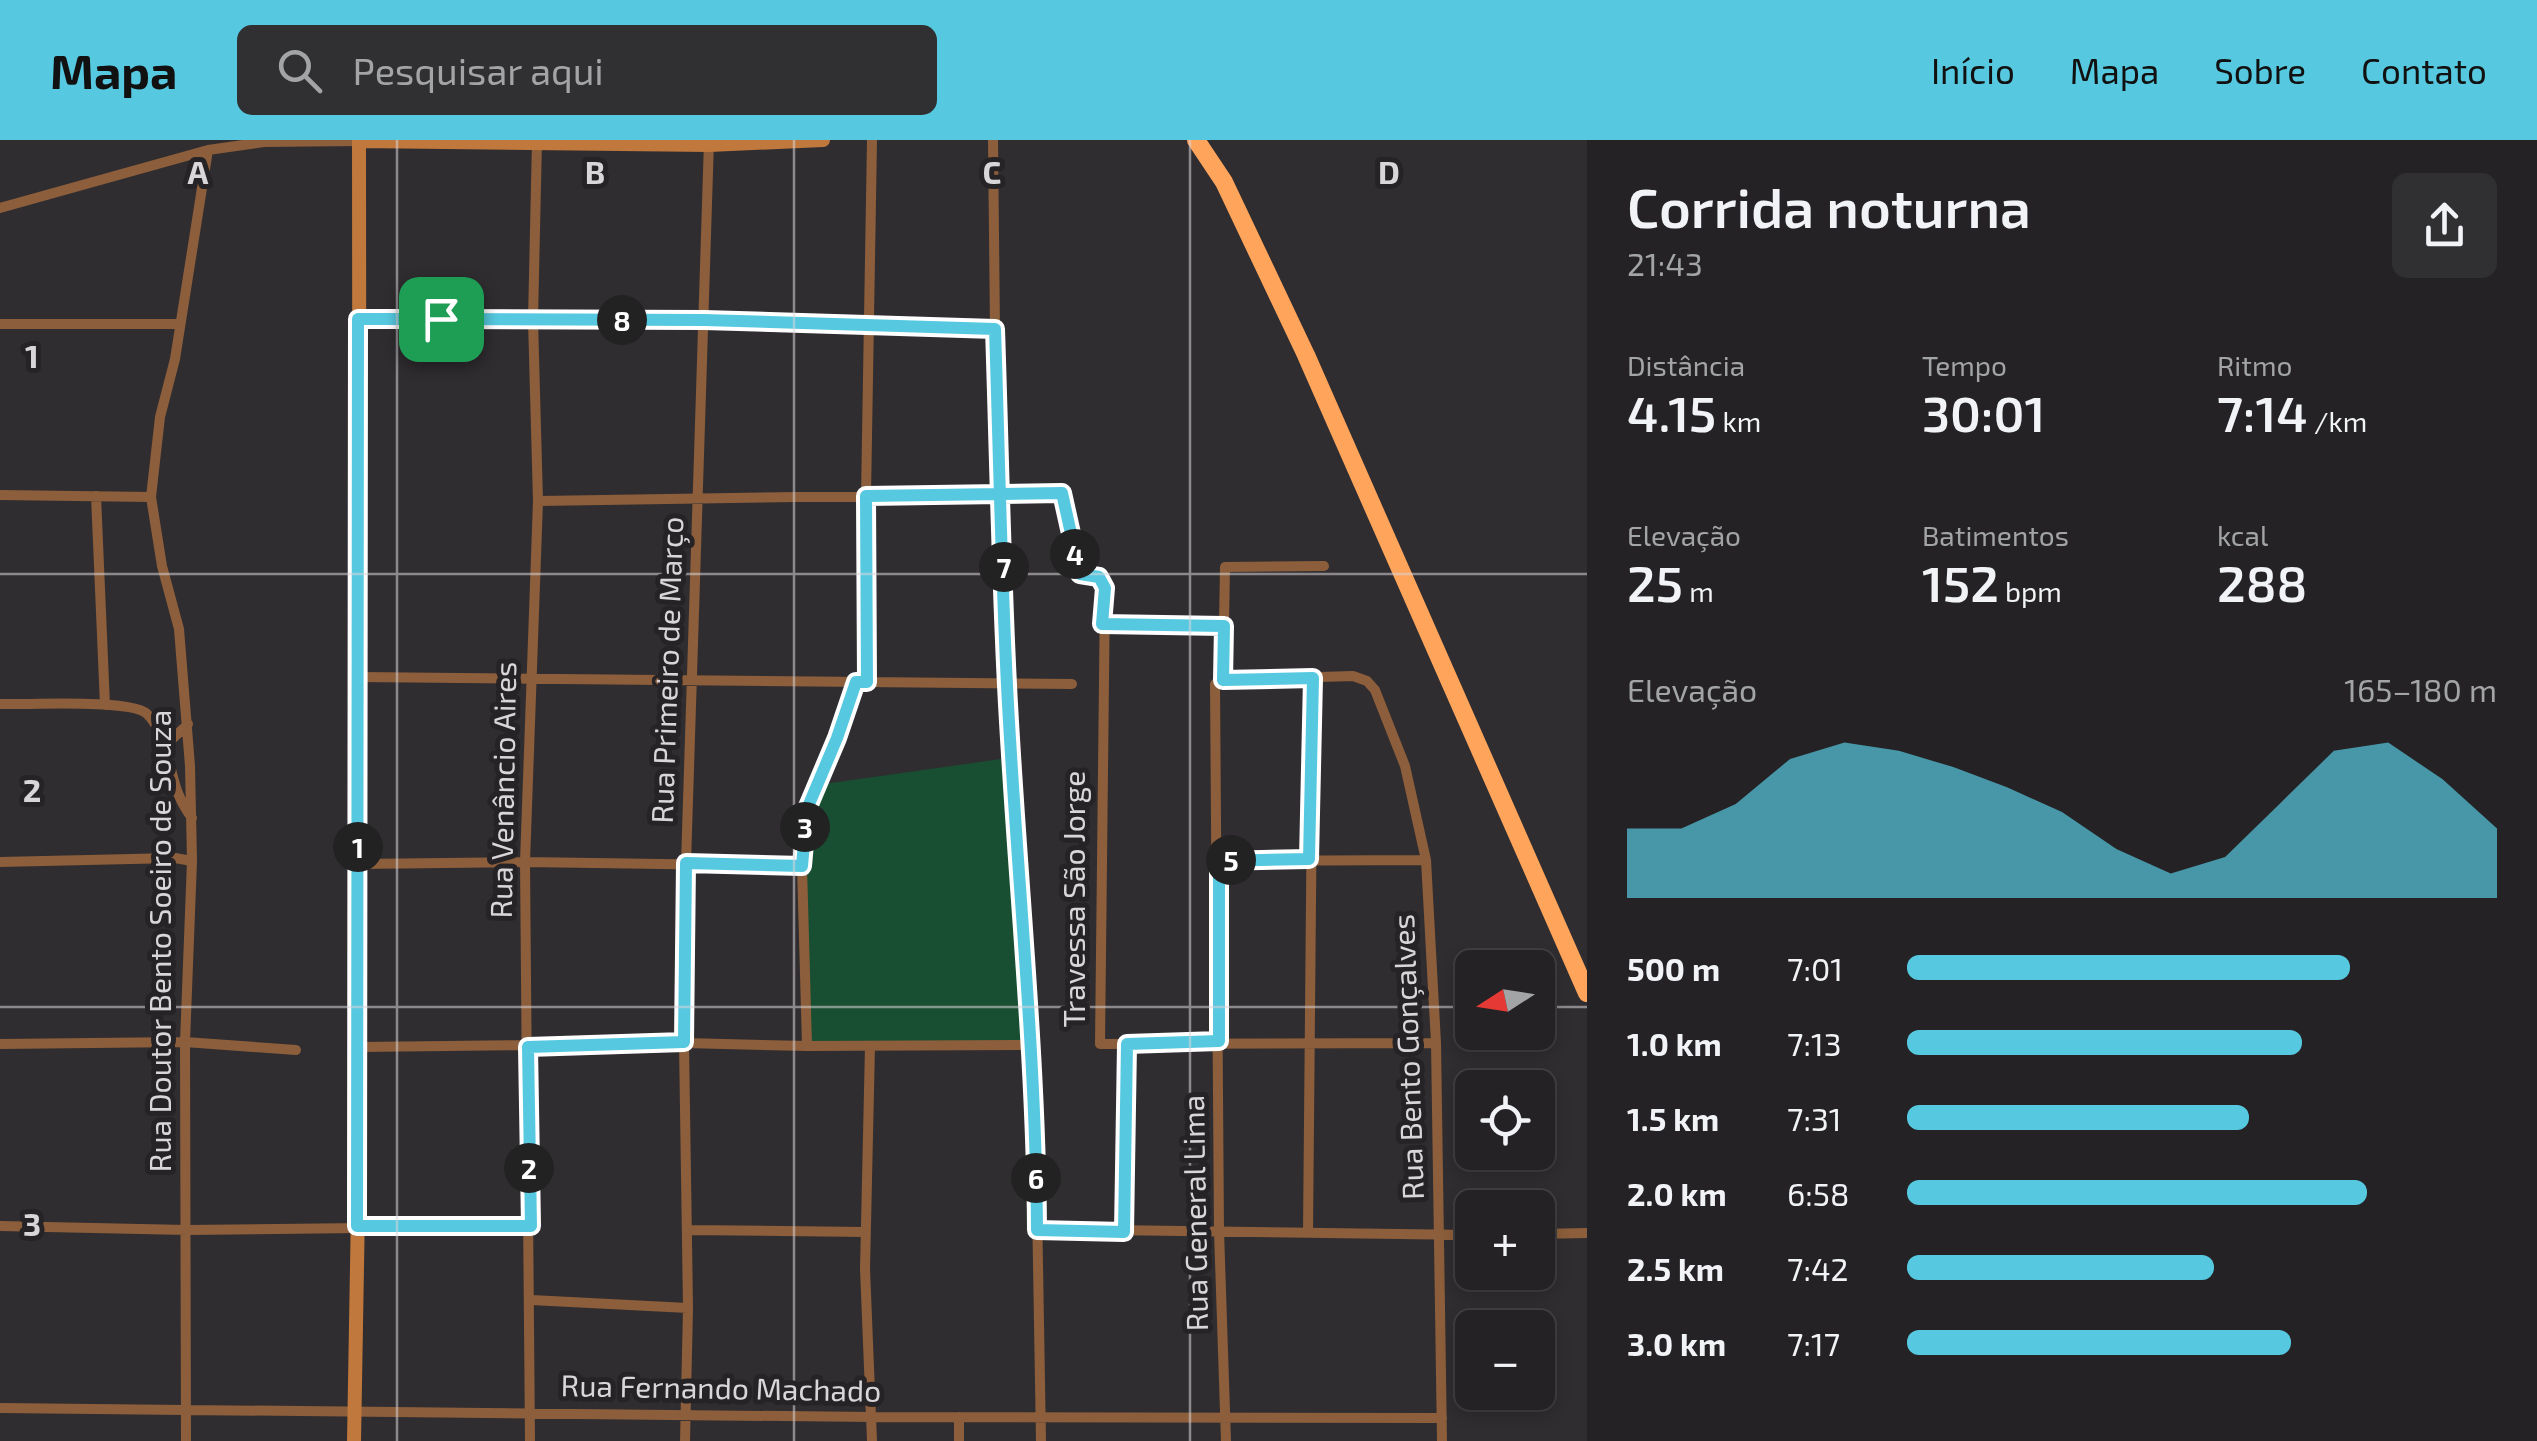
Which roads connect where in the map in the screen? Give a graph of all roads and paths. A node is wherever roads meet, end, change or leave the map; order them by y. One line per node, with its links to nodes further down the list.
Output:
1 (359, 140): 7 (street); 8 (main road); 13 (main road)
2 (823, 140): 9 (main road)
3 (872, 140): 18 (street)
4 (993, 140): 19 (street)
5 (1196, 140): 11 (highway)
6 (1214, 140): 11 (highway)
7 (264, 141): 10 (street)
8 (538, 141): 9 (main road); 14 (street, Rua Venâncio Aires)
9 (709, 142): 15 (street, Rua Primeiro de Março)
10 (208, 150): 12 (street); 17 (street, Rua Doutor Bento Soeiro de Souza)
11 (1224, 182): 52 (highway)
12 (0, 208)
13 (358, 319): 14 (street); 30 (main road)
14 (533, 320): 15 (street); 26 (street, Rua Venâncio Aires)
15 (704, 320): 18 (street); 25 (street, Rua Primeiro de Março)
16 (0, 324): 17 (street)
17 (180, 324): 24 (street, Rua Doutor Bento Soeiro de Souza)
18 (871, 326): 19 (street); 22 (street)
19 (995, 329): 23 (street)
20 (0, 496): 21 (street)
21 (96, 496): 24 (street); 39 (street)
22 (866, 496): 23 (street); 25 (street); 35 (street)
23 (1002, 496): 28 (street, Travessa São Jorge); 36 (street)
24 (151, 497): 40 (street, Rua Doutor Bento Soeiro de Souza)
25 (700, 499): 26 (street); 33 (street, Rua Primeiro de Março)
26 (538, 501): 32 (street, Rua Venâncio Aires)
27 (1324, 566): 29 (street, Rua General Lima)
28 (1102, 624): 29 (street); 59 (street, Travessa São Jorge)
29 (1224, 626): 34 (street, Rua General Lima)
30 (360, 677): 32 (street); 50 (main road)
31 (1313, 678): 34 (street); 43 (street); 44 (street, Rua Bento Gonçalves)
32 (530, 679): 33 (street); 48 (street, Rua Venâncio Aires)
33 (693, 680): 35 (street); 49 (street, Rua Primeiro de Março)
34 (1223, 680): 46 (street, Rua General Lima)
35 (861, 682): 36 (street); 51 (street)
36 (1007, 683): 37 (street); 58 (street)
37 (1072, 684)
38 (0, 704): 39 (street)
39 (105, 706): 41 (street)
40 (188, 724): 41 (street); 42 (street, Rua Doutor Bento Soeiro de Souza)
41 (165, 746): 42 (street)
42 (192, 818): 45 (street, Rua Doutor Bento Soeiro de Souza)
43 (1309, 859): 44 (street); 46 (street); 60 (street)
44 (1426, 860): 56 (street, Rua Bento Gonçalves)
45 (192, 861): 47 (street); 54 (street, Rua Doutor Bento Soeiro de Souza)
46 (1219, 861): 53 (street, Rua General Lima)
47 (0, 862)
48 (525, 862): 49 (street); 50 (street); 64 (street, Rua Venâncio Aires)
49 (686, 863): 51 (street); 55 (street, Rua Primeiro de Março)
50 (358, 864): 63 (main road)
51 (802, 866): 61 (street)
52 (1587, 993)
53 (1219, 1041): 59 (street); 60 (street); 72 (street, Rua General Lima)
54 (185, 1042): 57 (street); 65 (street); 69 (street, Rua Doutor Bento Soeiro de Souza)
55 (684, 1042): 61 (street); 64 (street); 70 (street, Rua Primeiro de Março)
56 (1436, 1043): 60 (street); 78 (street, Rua Bento Gonçalves)
57 (0, 1044)
58 (1030, 1044): 62 (street); 71 (street)
59 (1127, 1044): 74 (street)
60 (1312, 1044): 75 (street)
61 (807, 1046): 62 (street)
62 (870, 1046): 73 (street)
63 (359, 1047): 64 (street); 67 (main road)
64 (528, 1047): 68 (street, Rua Venâncio Aires)
65 (296, 1050)
66 (0, 1226): 69 (street)
67 (357, 1226): 68 (street); 69 (street); 84 (main road)
68 (531, 1226): 80 (street, Rua Venâncio Aires)
69 (187, 1230): 83 (street, Rua Doutor Bento Soeiro de Souza)
70 (688, 1230): 73 (street); 81 (street, Rua Primeiro de Março)
71 (1037, 1230): 74 (street); 87 (street)
72 (1219, 1231): 74 (street); 75 (street); 88 (street, Rua General Lima)
73 (866, 1232): 89 (street)
74 (1124, 1232)
75 (1308, 1233): 78 (street)
76 (1587, 1233): 77 (street)
77 (1555, 1234)
78 (1440, 1236): 79 (street); 91 (street, Rua Bento Gonçalves)
79 (1455, 1236)
80 (532, 1300): 81 (street); 85 (street, Rua Venâncio Aires)
81 (688, 1308): 86 (street, Rua Primeiro de Março)
82 (0, 1408): 83 (street, Rua Fernando Machado)
83 (186, 1408): 84 (street, Rua Fernando Machado); 92 (street, Rua Doutor Bento Soeiro de Souza)
84 (354, 1411): 85 (street, Rua Fernando Machado); 93 (main road)
85 (530, 1412): 86 (street, Rua Fernando Machado); 94 (street, Rua Venâncio Aires)
86 (685, 1414): 89 (street, Rua Fernando Machado); 95 (street, Rua Primeiro de Março)
87 (1041, 1415): 88 (street, Rua Fernando Machado); 90 (street, Rua Fernando Machado); 98 (street)
88 (1226, 1416): 91 (street, Rua Fernando Machado); 99 (street, Rua General Lima)
89 (872, 1417): 90 (street, Rua Fernando Machado); 96 (street)
90 (960, 1417): 97 (street)
91 (1442, 1418): 100 (street, Rua Bento Gonçalves)
92 (186, 1441)
93 (354, 1441)
94 (530, 1441)
95 (684, 1441)
96 (872, 1441)
97 (959, 1441)
98 (1041, 1441)
99 (1226, 1441)
100 (1442, 1441)

